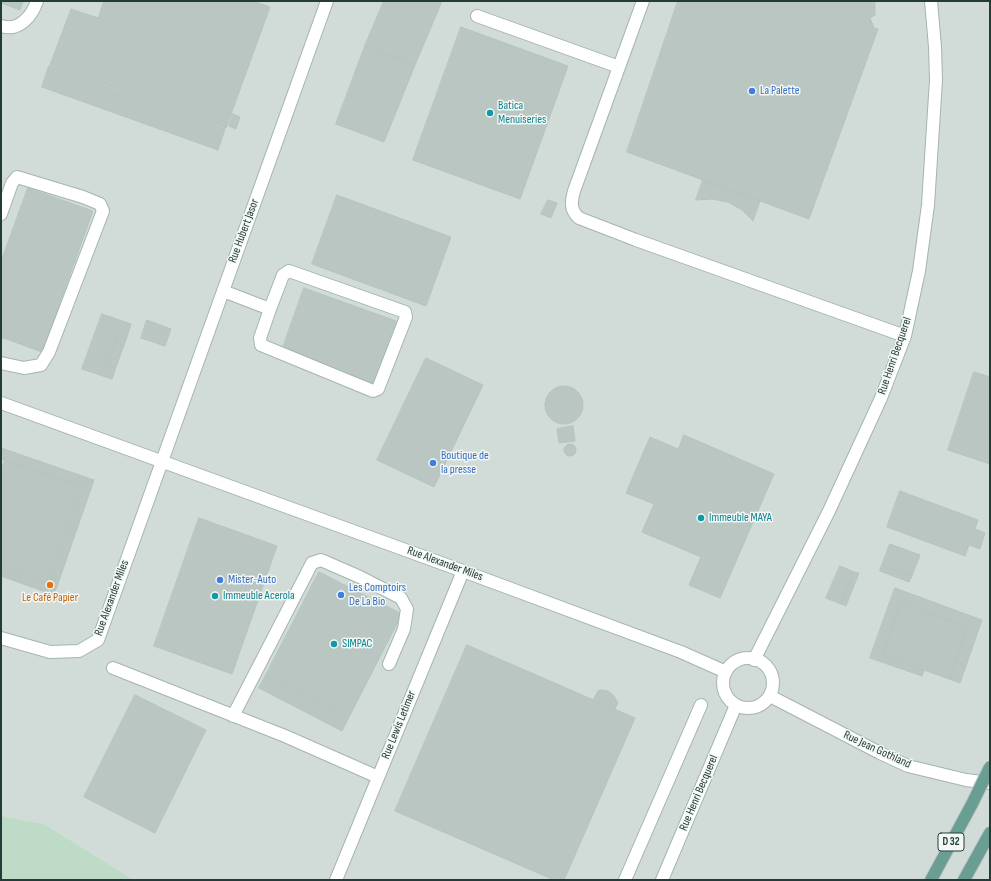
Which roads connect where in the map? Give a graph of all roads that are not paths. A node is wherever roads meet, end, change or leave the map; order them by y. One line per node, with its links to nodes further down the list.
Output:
1 (37, 1): 6 (street)
2 (327, 1): 9 (street, Rue Hubert Jasor)
3 (643, 1): 7 (street)
4 (930, 1): 11 (street, Rue Henri Becquerel)
5 (477, 16): 7 (street)
6 (1, 26)
7 (619, 67): 11 (street)
8 (1, 214): 12 (street)
9 (223, 291): 10 (street); 14 (street, Rue Hubert Jasor)
10 (270, 309): 10 (street)
11 (904, 336): 17 (street, Rue Henri Becquerel)
12 (1, 363)
13 (1, 403): 14 (street, Rue Alexander Miles)
14 (162, 461): 15 (street, Rue Alexander Miles); 16 (street, Rue Alexander Miles)
15 (463, 571): 20 (street, Rue Alexander Miles); 26 (street, Rue Lewis Letimer)
16 (1, 638)
17 (754, 660): 20 (street); 21 (street)
18 (389, 664): 24 (street)
19 (113, 668): 24 (street)
20 (726, 672): 22 (street)
21 (770, 696): 22 (street); 27 (street, Rue Jean Gothland)
22 (736, 705): 31 (street, Rue Henri Becquerel)
23 (701, 706): 30 (street)
24 (233, 716): 26 (street)
25 (990, 768): 32 (main road, D 32, bridge)
26 (378, 777): 29 (street, Rue Lewis Letimer)
27 (990, 783)
28 (990, 832): 33 (main road, D 32)
29 (336, 880)
30 (625, 880)
31 (662, 880)
32 (931, 880)
33 (964, 880)

